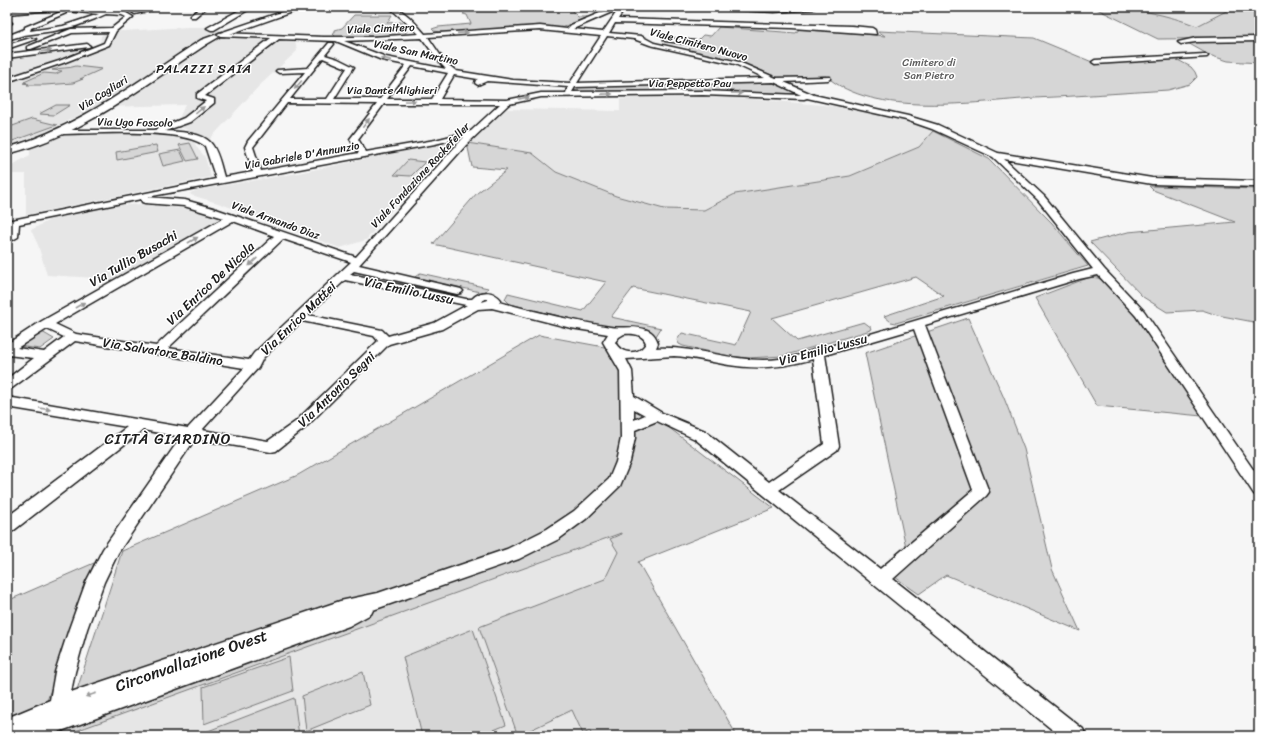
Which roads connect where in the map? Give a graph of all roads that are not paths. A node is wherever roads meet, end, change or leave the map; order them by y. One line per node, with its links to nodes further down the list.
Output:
1 (63, 7): 14 (street)
2 (111, 7): 19 (street)
3 (142, 7): 20 (street)
4 (161, 7): 20 (street)
5 (204, 7): 25 (street)
6 (250, 7): 38 (main road)
7 (303, 7): 38 (main road, Via Cagliari)
8 (392, 7): 39 (street)
9 (433, 7): 10 (street)
10 (488, 7)
11 (608, 7): 23 (street)
12 (721, 7): 13 (street)
13 (813, 7): 21 (street)
14 (54, 8): 16 (street); 17 (street)
15 (619, 9): 26 (street); 28 (street)
16 (69, 11): 18 (street); 34 (street)
17 (7, 12)
18 (91, 12): 19 (street); 24 (street)
19 (103, 12): 22 (street); 30 (street)
20 (135, 12): 22 (street)
21 (809, 13)
22 (127, 14): 32 (street)
23 (603, 14): 26 (street); 33 (street)
24 (74, 16)
25 (193, 16)
26 (614, 20): 28 (street); 37 (street)
27 (802, 20): 31 (street)
28 (625, 22): 31 (street)
29 (54, 23): 34 (street)
30 (76, 25): 34 (street); 35 (street)
31 (794, 27): 31 (street)
32 (113, 30): 35 (street); 50 (street)
33 (569, 30): 37 (street, Viale Cimitero Nuovo); 39 (street, Viale Cimitero, one-way to 33)
34 (26, 31): 42 (street)
35 (71, 32): 45 (street)
36 (297, 33): 43 (street)
37 (606, 33): 41 (street, Viale Cimitero Nuovo); 68 (street)
38 (215, 35): 40 (street, Viale San Martino); 79 (main road, Via Cagliari)
39 (424, 36): 48 (street, Viale Cimitero); 58 (street)
40 (277, 37): 43 (street, Viale San Martino); 78 (street, one-way to 40)
41 (634, 37): 49 (street, Viale Cimitero Nuovo); 66 (street, Viale Cimitero Nuovo)
42 (8, 38): 44 (street)
43 (288, 38): 46 (street, Viale San Martino)
44 (33, 39): 45 (street); 52 (street)
45 (51, 39): 53 (street)
46 (324, 39): 48 (street, Viale San Martino); 51 (street)
47 (1259, 39): 56 (street)
48 (340, 41): 51 (street); 57 (street, Viale San Martino, one-way to 48)
49 (695, 43)
50 (107, 44): 53 (street, one-way to 50); 65 (street)
51 (331, 44): 55 (street)
52 (7, 47)
53 (15, 55): 54 (street)
54 (7, 56)
55 (322, 56): 59 (street); 74 (street)
56 (1095, 62)
57 (410, 64): 58 (street, Viale San Martino); 75 (street)
58 (441, 66): 61 (street, Viale San Martino)
59 (310, 70): 60 (street); 73 (street, one-way to 73)
60 (279, 71)
61 (453, 71): 62 (street, Viale San Martino); 76 (street)
62 (465, 74): 64 (street, Viale San Martino); 69 (street)
63 (828, 78): 66 (street, Viale Cimitero Nuovo)
64 (489, 79): 67 (street, Viale San Martino); 69 (street)
65 (7, 80)
66 (777, 81): 68 (street); 72 (street)
67 (513, 82): 68 (street); 70 (street)
68 (572, 84): 71 (street)
69 (482, 88): 77 (street)
70 (541, 95): 71 (street, Via Peppetto Pau); 77 (street, Via Dante Alighieri, one-way to 70)
71 (568, 95): 72 (street, Via Peppetto Pau, one-way to 72)
72 (812, 97): 87 (street)
73 (285, 101): 74 (street, Via Dante Alighieri); 88 (street)
74 (329, 101): 75 (street, Via Dante Alighieri)
75 (382, 101): 76 (street, Via Dante Alighieri, one-way to 76); 86 (street, one-way to 75)
76 (435, 101): 77 (street, Via Dante Alighieri)
77 (503, 103): 81 (street, Viale Fondazione Rockefeller)
78 (183, 122): 80 (street); 82 (street, Via Ugo Foscolo)
79 (60, 132): 80 (street, Via Ugo Foscolo); 85 (main road, Via Cagliari)
80 (152, 132): 82 (street, Via Ugo Foscolo)
81 (475, 133): 83 (street); 84 (street, Viale Fondazione Rockefeller)
82 (186, 135): 89 (street, Via Ugo Foscolo)
83 (435, 142): 84 (street); 86 (street, Via Gabriele D'Annunzio)
84 (463, 143): 98 (street, Viale Fondazione Rockefeller)
85 (7, 151)
86 (364, 154): 88 (street, Via Gabriele D'Annunzio)
87 (996, 155): 90 (street); 99 (street)
88 (258, 174): 89 (street, Via Gabriele D'Annunzio)
89 (221, 180): 91 (street, Via Gabriele D'Annunzio)
90 (1259, 184)
91 (174, 190): 92 (street, Viale Armando Diaz); 93 (street)
92 (160, 197): 93 (street, Viale Armando Diaz); 95 (street, Viale Armando Diaz)
93 (185, 203): 94 (street, Viale Armando Diaz)
94 (234, 217): 96 (street, Viale Armando Diaz); 103 (street, Via Tullio Busachi, one-way to 94)
95 (11, 223): 97 (street)
96 (281, 235): 98 (street, Viale Armando Diaz); 111 (street, Via Enrico De Nicola, one-way to 111)
97 (7, 240)
98 (351, 268): 100 (street, Via Emilio Lussu); 101 (street, Via Enrico Mattei)
99 (1100, 271): 102 (street, Via Emilio Lussu); 126 (street)
100 (477, 301): 104 (street, Via Emilio Lussu); 108 (street, Via Antonio Segni)
101 (299, 317): 108 (street); 116 (street, Via Enrico Mattei)
102 (918, 322): 113 (street, Via Emilio Lussu); 128 (street)
103 (46, 324): 106 (street, Via Salvatore Baldino); 110 (street, Via Tullio Busachi)
104 (571, 324): 105 (street); 109 (street)
105 (617, 332): 107 (street); 109 (street)
106 (73, 337): 111 (street, Via Salvatore Baldino); 115 (street)
107 (652, 339): 112 (street, Via Emilio Lussu); 114 (street)
108 (384, 341): 124 (street, Via Antonio Segni)
109 (612, 347): 114 (street); 117 (street)
110 (7, 350): 115 (street)
111 (158, 351): 116 (street, Via Salvatore Baldino)
112 (677, 352): 113 (street, Via Emilio Lussu); 114 (street, Via Emilio Lussu)
113 (818, 352): 125 (street)
114 (642, 354): 117 (street)
115 (46, 356): 118 (street)
116 (253, 365): 124 (street, Via Enrico Mattei)
117 (626, 371): 119 (street, Circonvallazione Ovest)
118 (7, 385)
119 (626, 398): 121 (street); 123 (street, Circonvallazione Ovest)
120 (7, 402): 122 (street, Via Antonio Segni, one-way to 122)
121 (657, 416): 123 (street); 125 (street)
122 (134, 426): 124 (street, Via Antonio Segni); 127 (street)
123 (627, 428): 129 (street, Circonvallazione Ovest)
124 (187, 440): 130 (street, Via Enrico Mattei)
125 (768, 490): 128 (street)
126 (1259, 490)
127 (7, 526)
128 (880, 580): 133 (street)
129 (378, 601): 130 (street, Circonvallazione Ovest, one-way to 130); 132 (street, Circonvallazione Ovest)
130 (59, 706): 131 (street, Circonvallazione Ovest)
131 (7, 728)
132 (11, 736)
133 (1076, 736)

